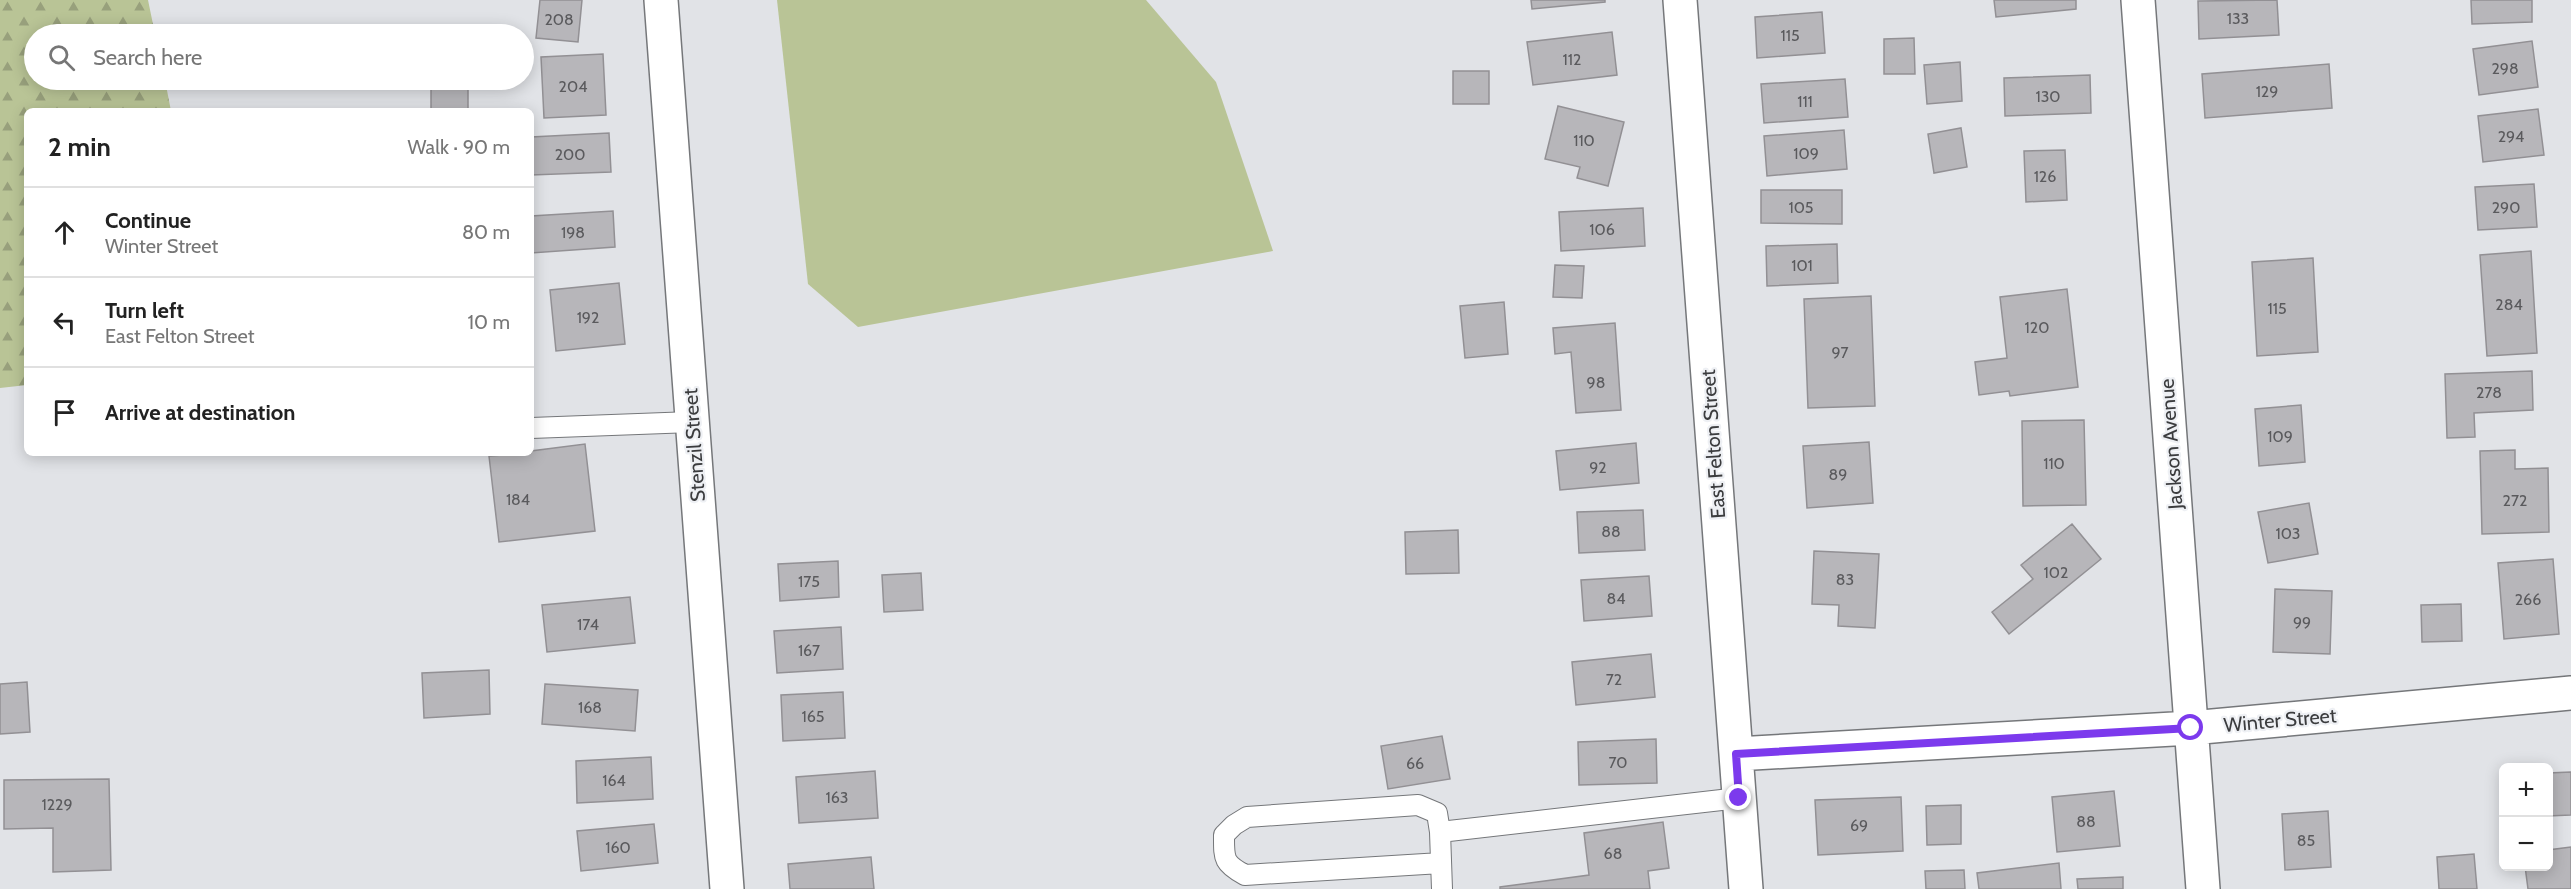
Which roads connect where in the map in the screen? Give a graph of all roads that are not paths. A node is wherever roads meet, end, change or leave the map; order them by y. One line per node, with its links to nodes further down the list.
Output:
1 (661, 0): 4 (street, Stenzil Street)
2 (1680, 0): 8 (street, East Felton Street)
3 (2138, 0): 7 (street, Jackson Avenue)
4 (692, 422): 5 (lane); 12 (street, Stenzil Street)
5 (534, 428)
6 (2571, 693): 7 (street, Winter Street)
7 (2191, 728): 8 (street, Winter Street); 15 (street, Jackson Avenue)
8 (1736, 754): 9 (street, East Felton Street)
9 (1739, 798): 10 (lane); 14 (street, East Felton Street)
10 (1440, 832): 11 (lane); 11 (lane)
11 (1441, 863): 13 (lane)
12 (727, 889)
13 (1442, 889)
14 (1746, 889)
15 (2203, 889)

